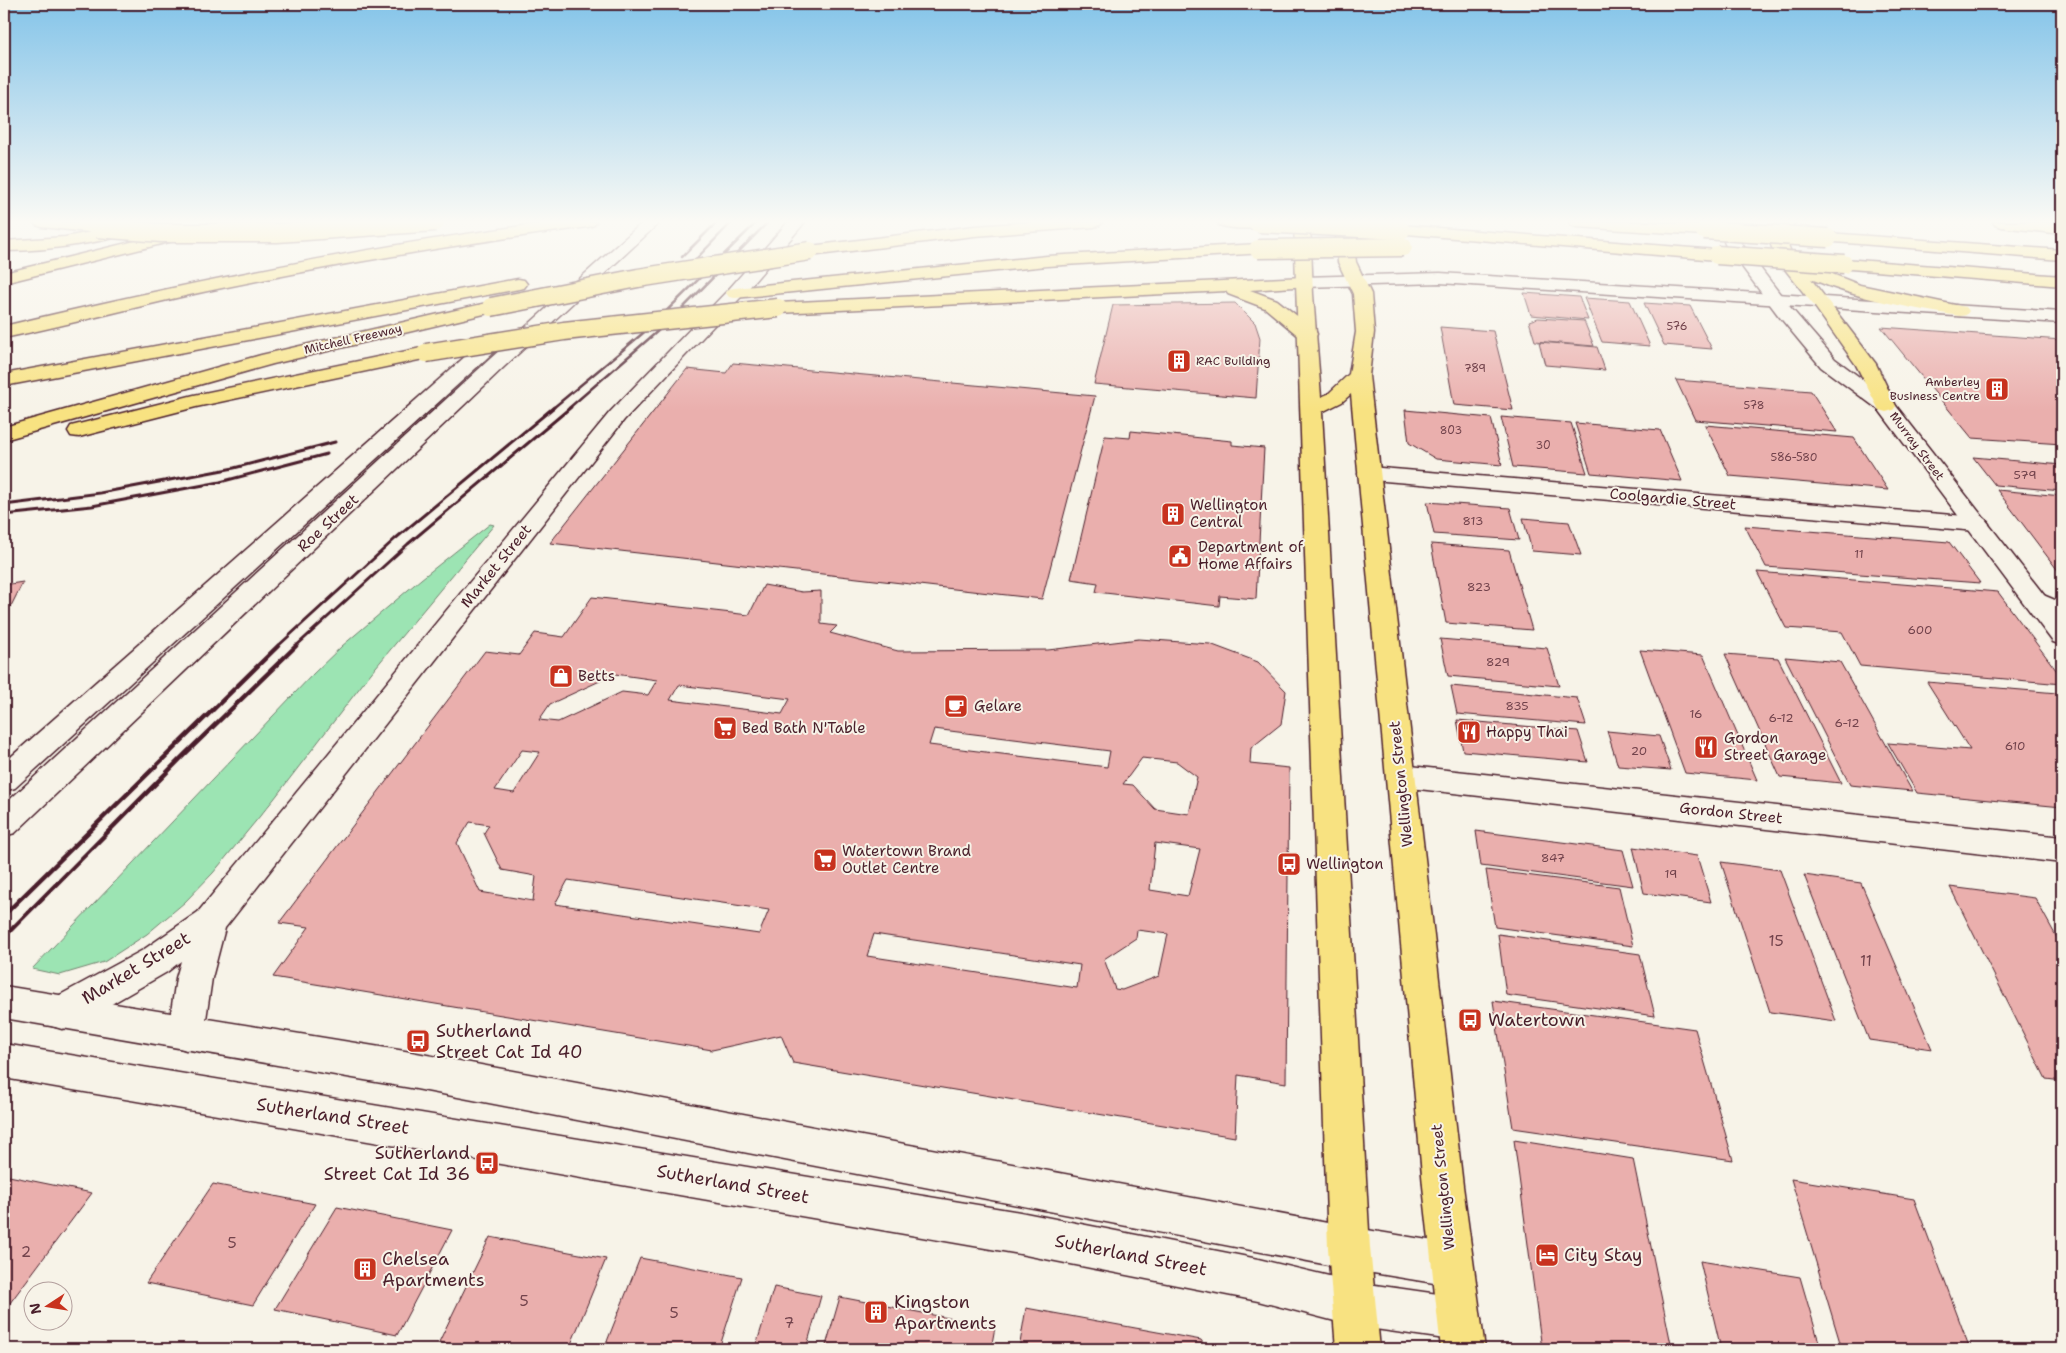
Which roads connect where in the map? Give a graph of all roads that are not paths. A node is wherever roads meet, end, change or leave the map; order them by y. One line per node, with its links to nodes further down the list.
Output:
1 (210, 285): 21 (main road)
2 (509, 285): 24 (main road)
3 (558, 285): 27 (main road, Roe Street)
4 (583, 285): 28 (main road, Roe Street)
5 (602, 285): 29 (main road, Mitchell Freeway, bridge)
6 (742, 285): 16 (main road, Market Street)
7 (812, 285): 16 (main road, bridge)
8 (1212, 285): 30 (main road, bridge)
9 (1215, 285): 22 (main road)
10 (1303, 285): 22 (main road)
11 (1358, 285): 23 (main road, Wellington Street)
12 (1573, 285): 17 (main road)
13 (1765, 285): 17 (main road, Murray Street)
14 (1807, 285): 18 (main road)
15 (1843, 285): 19 (main road)
16 (735, 293): 40 (main road, Market Street)
17 (1776, 299): 18 (main road); 25 (main road, Murray Street)
18 (1821, 302): 19 (main road); 25 (main road)
19 (1960, 311): 20 (main road)
20 (2062, 318)
21 (4, 332)
22 (1308, 334): 26 (main road)
23 (1359, 376): 26 (main road); 31 (main road, Wellington Street)
24 (4, 380)
25 (1886, 406): 32 (main road, Murray Street)
26 (1311, 409): 45 (main road)
27 (408, 418): 28 (main road); 37 (main road, Roe Street)
28 (437, 420): 38 (main road, Roe Street)
29 (4, 434)
30 (4, 452)
31 (1369, 474): 32 (main road, Coolgardie Street); 36 (main road, Wellington Street)
32 (1977, 524): 33 (main road, Murray Street)
33 (2036, 600): 34 (main road); 35 (main road, Murray Street)
34 (2062, 614)
35 (2062, 636)
36 (1401, 776): 39 (main road, Gordon Street); 46 (main road, Wellington Street)
37 (4, 780)
38 (4, 824)
39 (2062, 850)
40 (210, 922): 42 (main road, Market Street); 43 (main road, Market Street)
41 (4, 1002): 42 (main road)
42 (62, 1013): 43 (main road)
43 (186, 1034): 45 (main road)
44 (4, 1061): 47 (main road, Sutherland Street)
45 (1349, 1248): 46 (main road); 47 (main road)
46 (1452, 1265): 48 (main road, Wellington Street)
47 (1354, 1304): 48 (main road, Sutherland Street); 49 (main road)
48 (1461, 1334)
49 (1358, 1349)

